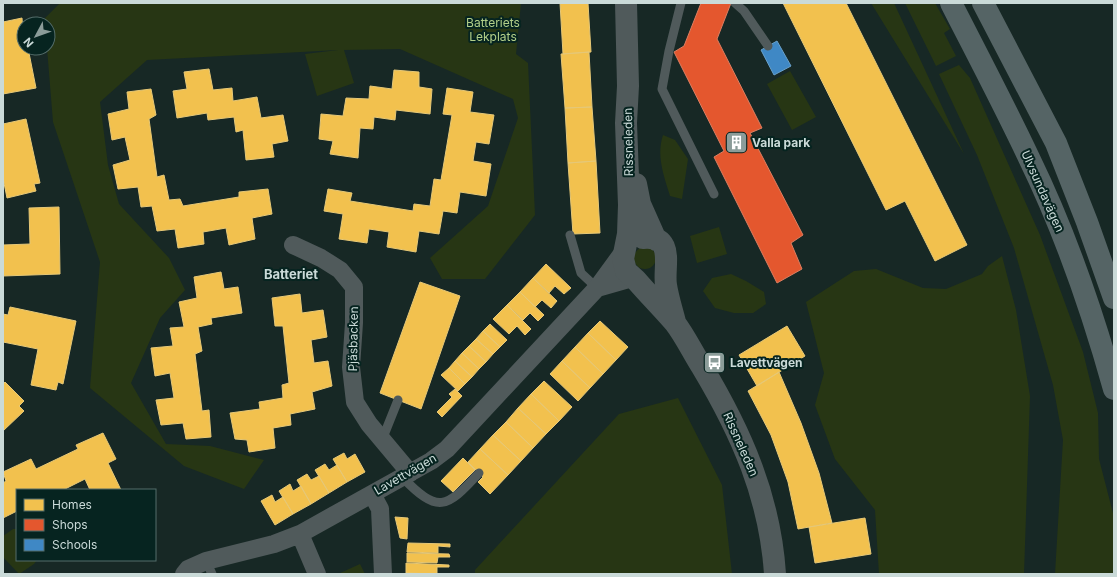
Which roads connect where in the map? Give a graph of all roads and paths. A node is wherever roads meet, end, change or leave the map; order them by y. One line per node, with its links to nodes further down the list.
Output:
1 (626, 3): 7 (street, Rissneleden)
2 (681, 3): 8 (lane)
3 (735, 3): 6 (lane)
4 (951, 3): 18 (main road, Ulvsundavägen)
5 (984, 3): 16 (main road)
6 (768, 46)
7 (628, 86): 10 (street, Rissneleden); 12 (street, Rissneleden)
8 (714, 194)
9 (570, 234): 15 (lane)
10 (656, 240): 12 (street); 13 (street, Rissneleden)
11 (292, 245): 20 (street, Pjäsbacken)
12 (626, 249): 14 (street, Rissneleden); 15 (street, Lavettvägen)
13 (667, 266): 14 (street); 17 (street, Rissneleden)
14 (634, 279): 15 (street); 17 (street, Rissneleden)
15 (597, 288): 22 (street, Lavettvägen)
16 (1114, 298)
17 (676, 324): 29 (street, Rissneleden)
18 (1114, 388)
19 (398, 400): 20 (lane)
20 (382, 440): 22 (street, Pjäsbacken)
21 (480, 473): 22 (lane)
22 (406, 475): 23 (street, Lavettvägen)
23 (372, 494): 24 (street, Lavettvägen); 28 (street)
24 (300, 534): 25 (street, Lavettvägen); 27 (street)
25 (209, 567): 26 (street, Lavettvägen)
26 (184, 574)
27 (317, 574)
28 (383, 574)
29 (775, 574)

